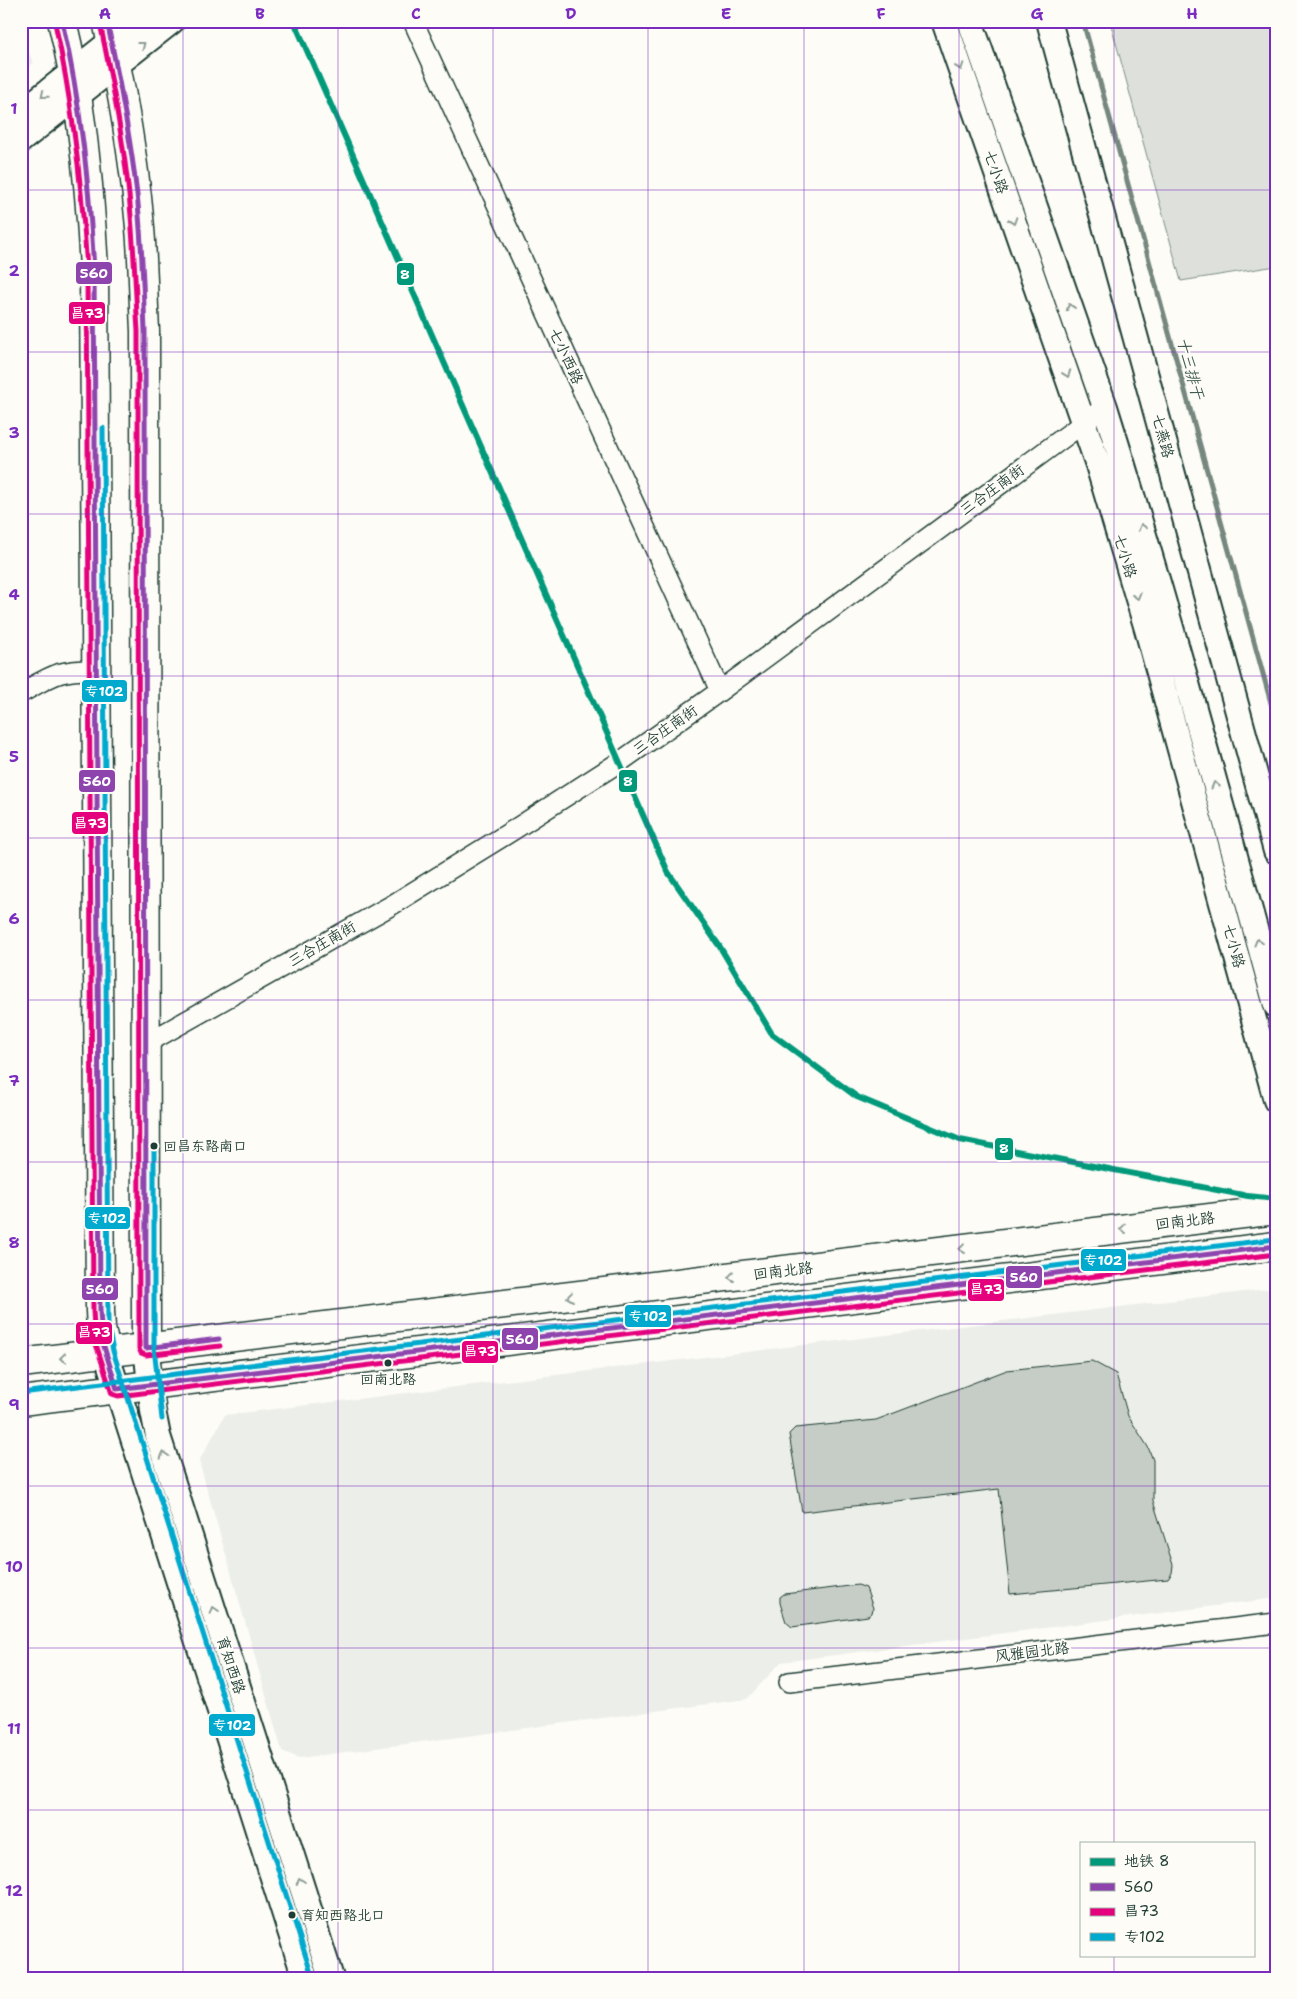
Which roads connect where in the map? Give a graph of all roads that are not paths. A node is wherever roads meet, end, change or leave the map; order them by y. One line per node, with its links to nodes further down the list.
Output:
1 (62, 21): 9 (main road)
2 (137, 21): 8 (street)
3 (172, 21): 8 (street, one-way to 3)
4 (413, 21): 15 (street, 七小西路)
5 (944, 21): 13 (street, 七小路, one-way to 13)
6 (970, 21): 12 (street, 七小路, one-way to 6)
7 (1050, 21): 17 (street, 七燕路)
8 (111, 43): 9 (street); 19 (main road)
9 (74, 84): 10 (street, one-way to 10); 11 (street); 14 (main road)
10 (21, 112)
11 (21, 140)
12 (1105, 407): 13 (street, 三合庄南街); 18 (street, 七小路, one-way to 12)
13 (1084, 422): 15 (street, 三合庄南街); 20 (street, 七小路, one-way to 20)
14 (97, 670): 16 (street); 24 (main road)
15 (720, 691): 19 (street, 三合庄南街)
16 (21, 693)
17 (1276, 850)
18 (1276, 1005)
19 (147, 1044): 23 (main road)
20 (1276, 1100)
21 (1276, 1210): 23 (main road, 回南北路, one-way to 23)
22 (1276, 1246): 26 (main road)
23 (146, 1348): 24 (main road, 回南北路); 26 (street, 育知西路)
24 (106, 1353): 25 (main road, 回南北路, one-way to 25); 27 (street, 育知西路)
25 (21, 1364)
26 (149, 1385): 27 (main road); 32 (street, 育知西路, one-way to 26)
27 (117, 1389): 28 (main road); 31 (street, 育知西路)
28 (21, 1401)
29 (1276, 1623): 30 (street, 风雅园北路)
30 (789, 1682)
31 (305, 1978)
32 (331, 1978)

